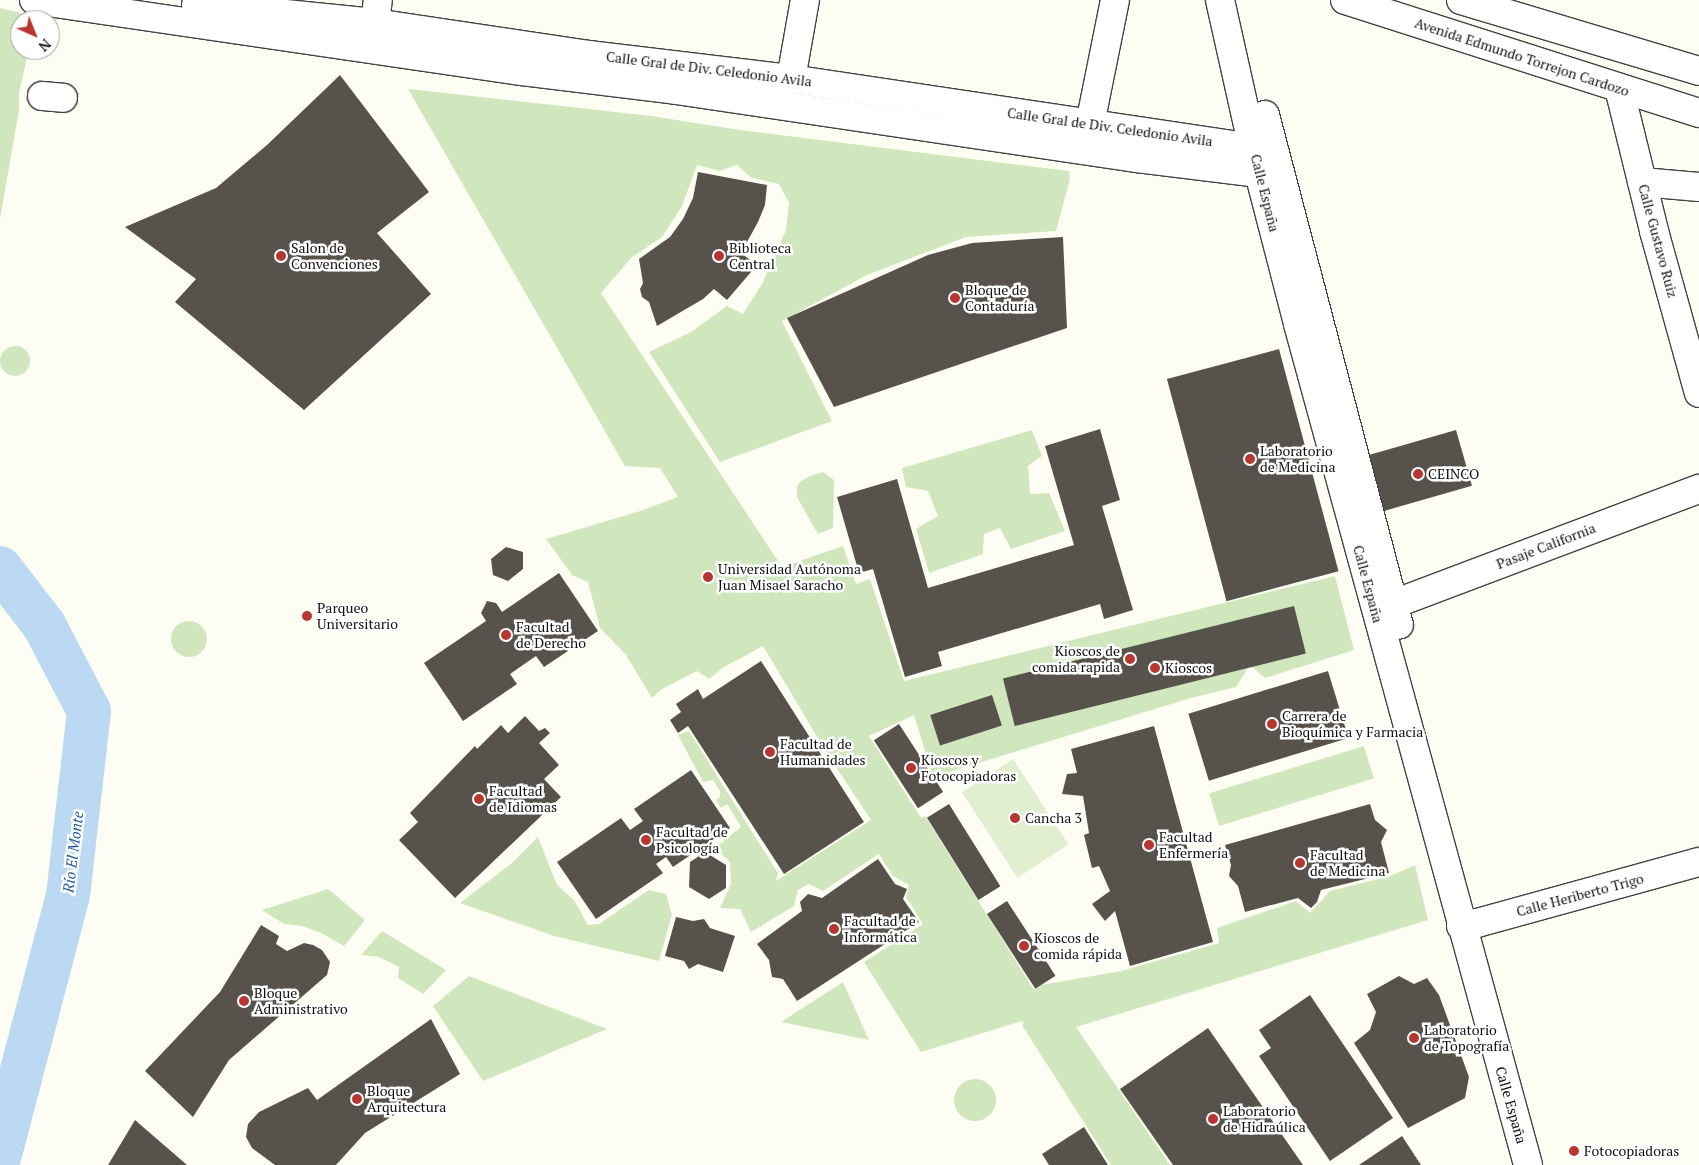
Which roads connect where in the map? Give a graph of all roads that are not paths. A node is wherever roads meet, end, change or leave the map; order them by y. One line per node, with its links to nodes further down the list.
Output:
1 (34, 0): 15 (street)
2 (144, 0): 9 (street, Calle Gral de Div. Celedonio Avila)
3 (805, 0): 11 (street)
4 (1115, 0): 14 (street)
5 (1220, 0): 15 (street, Calle España)
6 (1237, 0): 15 (street, Calle España)
7 (1345, 0): 12 (street, Avenida Edmundo Torrejon Cardozo)
8 (1461, 0): 10 (street)
9 (376, 12): 11 (street, Calle Gral de Div. Celedonio Avila)
10 (1699, 71)
11 (791, 78): 14 (street, Calle Gral de Div. Celedonio Avila)
12 (1619, 88): 13 (street, Avenida Edmundo Torrejon Cardozo); 16 (street, Calle Gustavo Ruiz)
13 (1699, 113)
14 (1090, 124): 15 (street, Calle Gral de Div. Celedonio Avila)
15 (1266, 160): 20 (street, Calle España); 22 (street, Calle España)
16 (1642, 182): 17 (street); 18 (street, Calle Gustavo Ruiz)
17 (1699, 187)
18 (1699, 393)
19 (1699, 489): 20 (street, Pasaje California)
20 (1394, 604): 22 (street, Calle España)
21 (1699, 862): 22 (street, Calle Heriberto Trigo)
22 (1469, 924): 23 (street, Calle España); 24 (street, Calle España)
23 (1528, 1165)
24 (1542, 1165)

